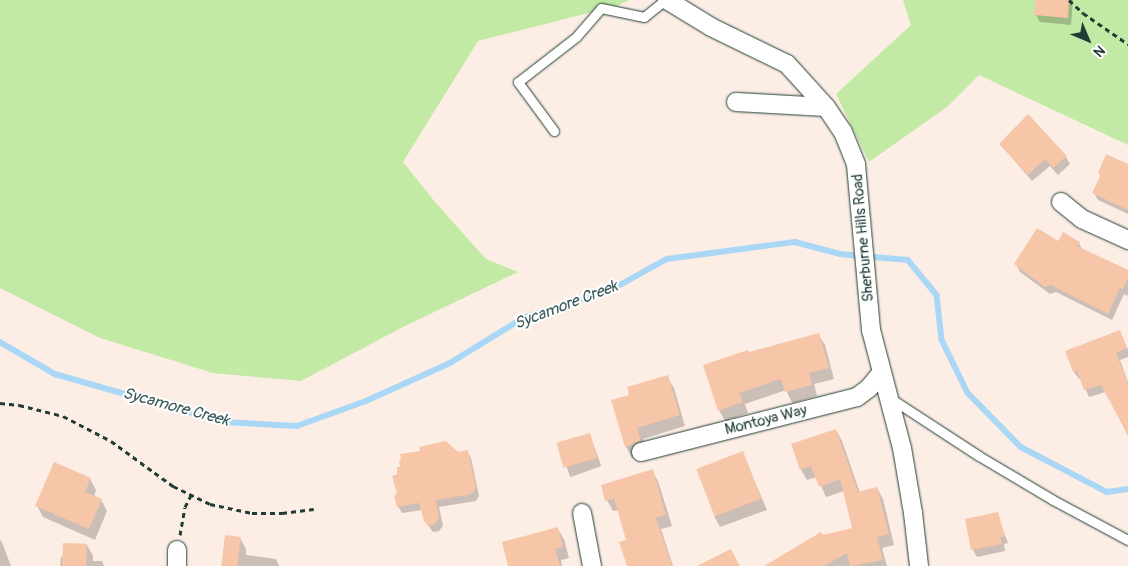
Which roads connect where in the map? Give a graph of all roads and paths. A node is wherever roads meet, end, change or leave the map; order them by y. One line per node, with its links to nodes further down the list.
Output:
1 (666, 0): 5 (street, Sherburne Hills Road); 6 (lane)
2 (1069, 0): 3 (path)
3 (1128, 44)
4 (736, 102): 5 (street)
5 (826, 107): 9 (street, Sherburne Hills Road)
6 (554, 131)
7 (1061, 202): 8 (street)
8 (1128, 240)
9 (881, 373): 10 (street, Sherburne Hills Road); 12 (street, Montoya Way)
10 (887, 396): 16 (lane); 19 (street, Sherburne Hills Road)
11 (0, 403): 13 (path)
12 (642, 452)
13 (191, 495): 14 (path); 17 (path)
14 (314, 510)
15 (582, 513): 18 (street)
16 (1128, 540)
17 (177, 558)
18 (592, 566)
19 (919, 566)

